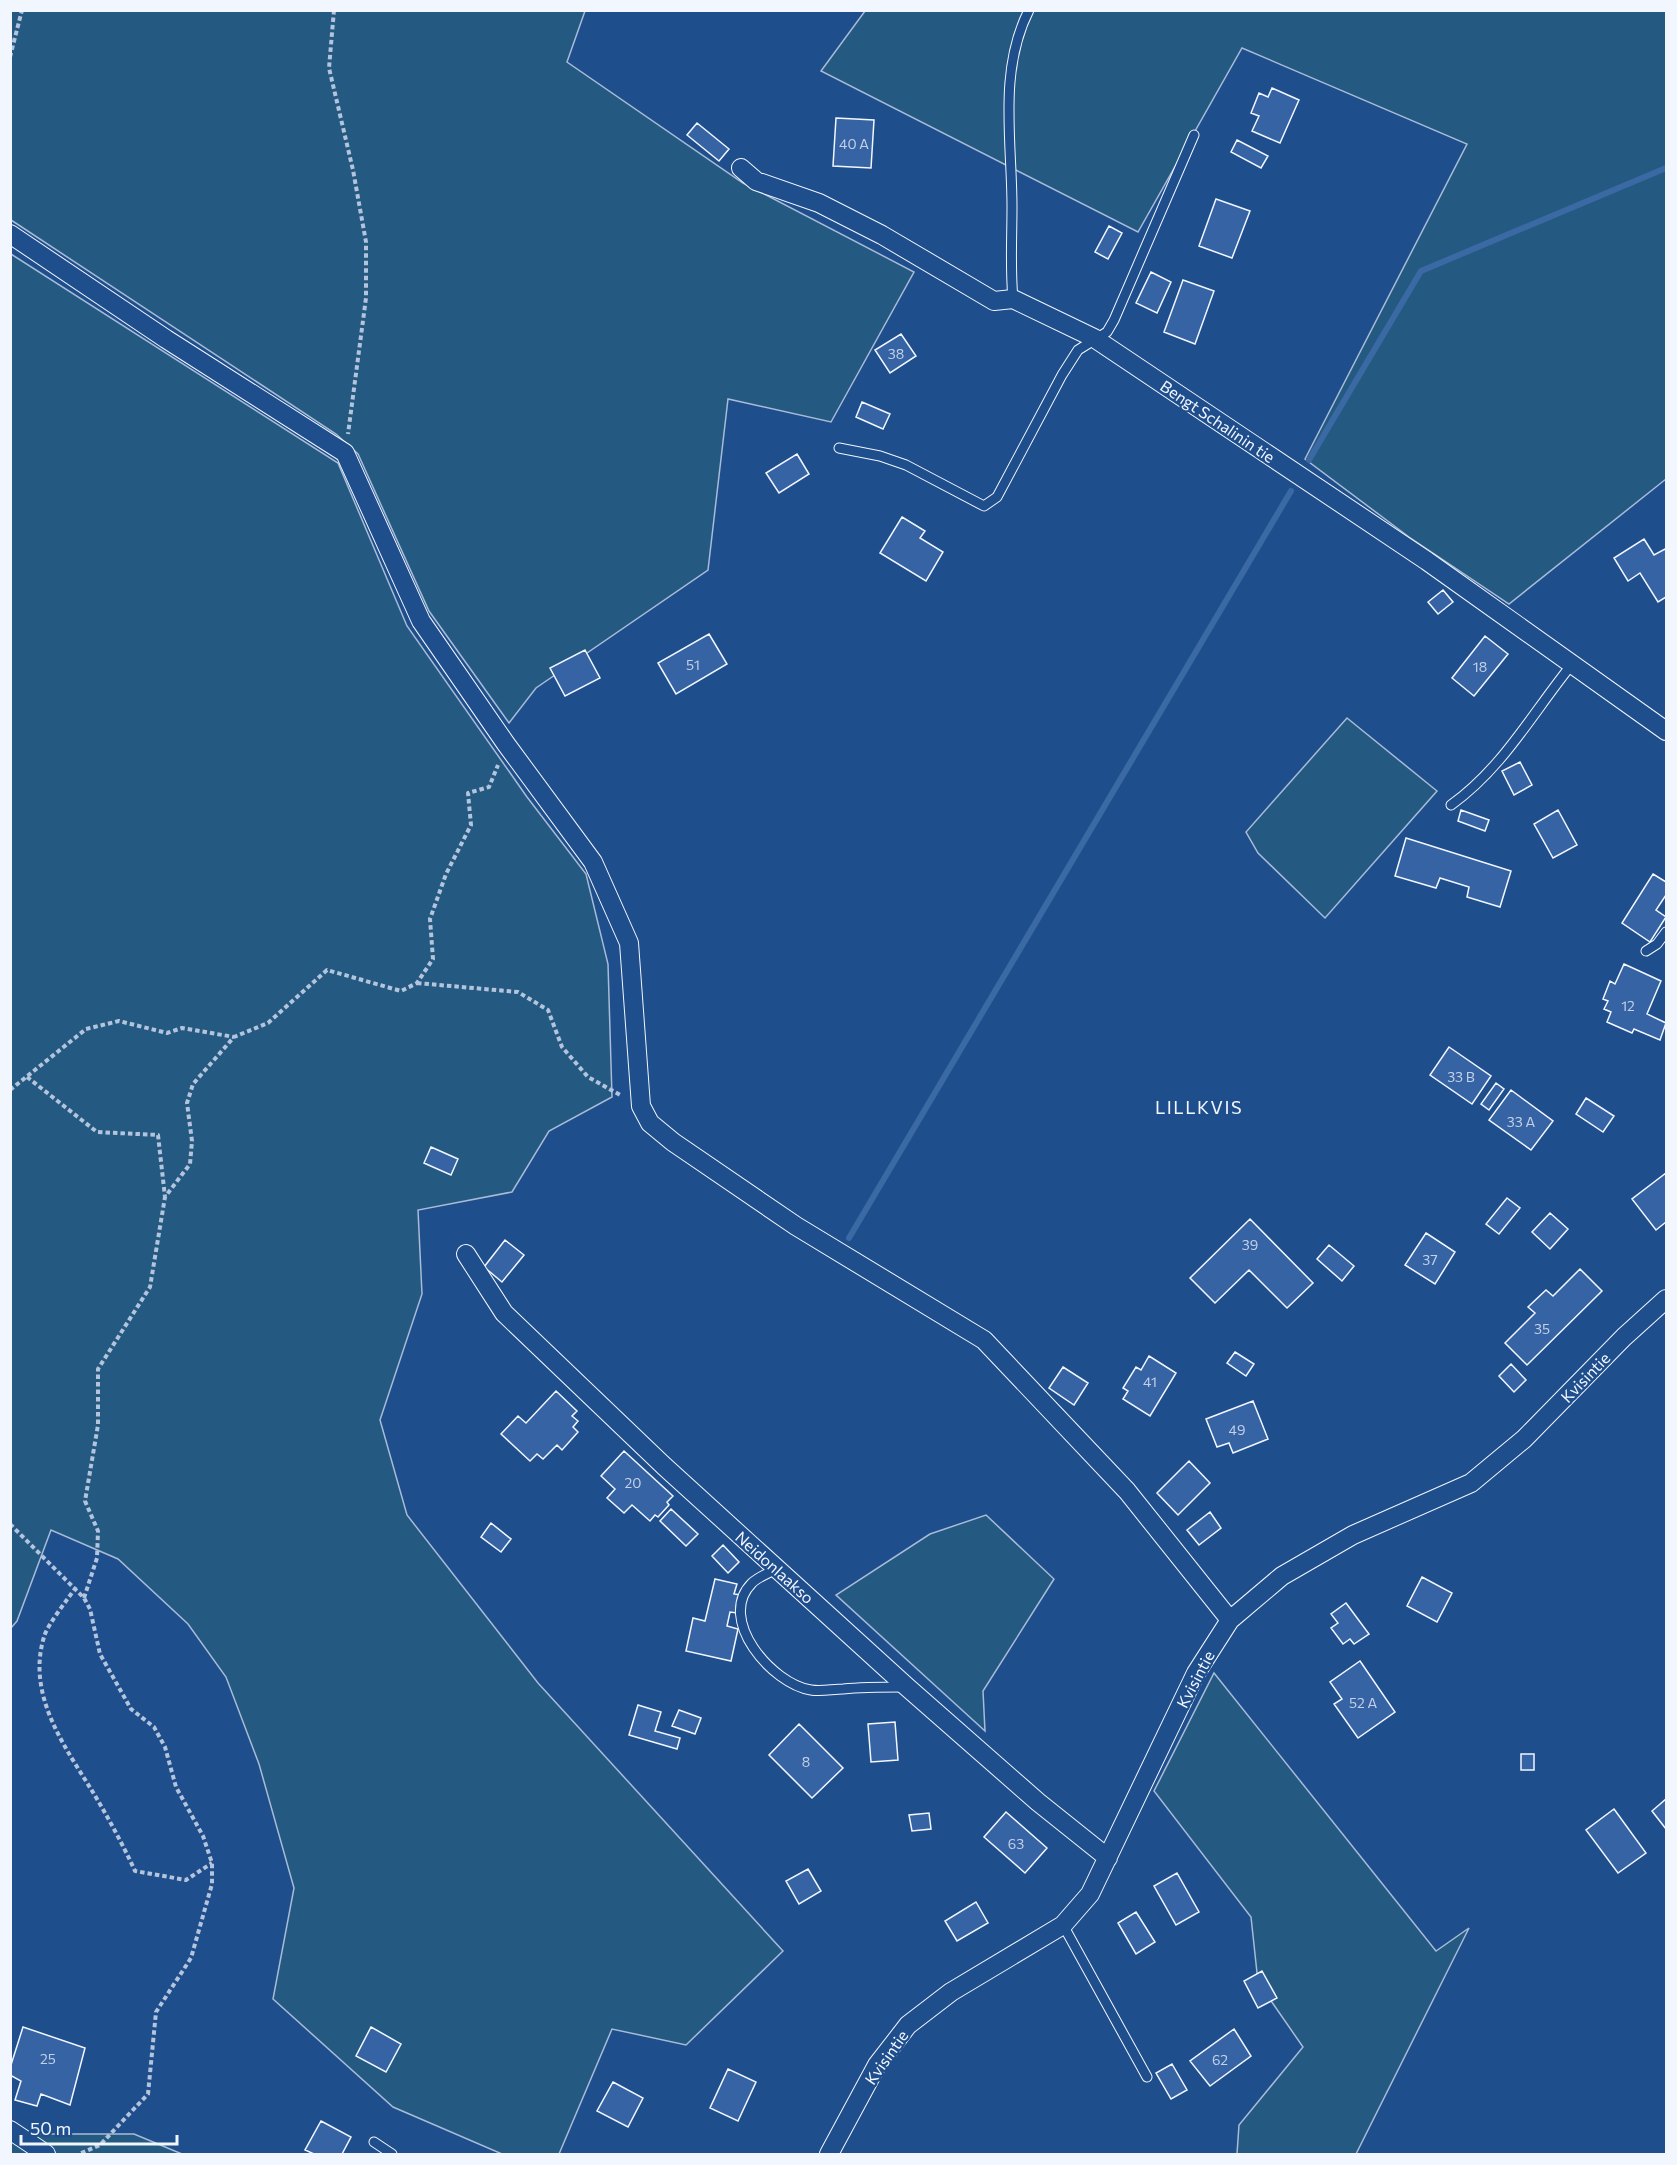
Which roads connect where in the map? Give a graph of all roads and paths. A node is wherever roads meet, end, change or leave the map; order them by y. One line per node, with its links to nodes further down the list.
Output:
1 (22, 10): 4 (path)
2 (334, 10): 11 (path)
3 (1029, 10): 8 (lane)
4 (10, 57)
5 (1194, 135): 9 (lane)
6 (741, 168): 8 (street, Bengt Schalinin tie)
7 (10, 234): 11 (street)
8 (1013, 299): 9 (street, Bengt Schalinin tie)
9 (1094, 338): 10 (lane); 12 (street, Bengt Schalinin tie)
10 (839, 448)
11 (345, 453): 14 (street)
12 (1573, 663): 13 (street, Bengt Schalinin tie); 15 (lane)
13 (1666, 731)
14 (506, 744): 18 (path); 22 (street)
15 (1451, 805)
16 (1666, 932): 17 (lane)
17 (1646, 951)
18 (417, 983): 19 (path); 22 (path)
19 (234, 1037): 20 (path); 23 (path)
20 (27, 1077): 21 (path); 23 (path)
21 (10, 1090)
22 (641, 1106): 30 (street)
23 (165, 1197): 29 (path)
24 (466, 1254): 27 (street, Neidonlaakso)
25 (1666, 1299): 30 (street, Kvisintie)
26 (10, 1524): 28 (path)
27 (776, 1569): 31 (street, Neidonlaakso); 31 (lane)
28 (76, 1587): 29 (path); 33 (path)
29 (84, 1598): 33 (path)
30 (1230, 1620): 32 (street, Kvisintie)
31 (907, 1687): 32 (street, Neidonlaakso)
32 (1108, 1858): 34 (street, Kvisintie)
33 (212, 1863): 39 (path)
34 (1063, 1925): 35 (lane); 41 (street, Kvisintie)
35 (1147, 2077)
36 (10, 2130): 38 (street)
37 (374, 2142): 40 (lane)
38 (46, 2154)
39 (80, 2154)
40 (392, 2154)
41 (829, 2154)

